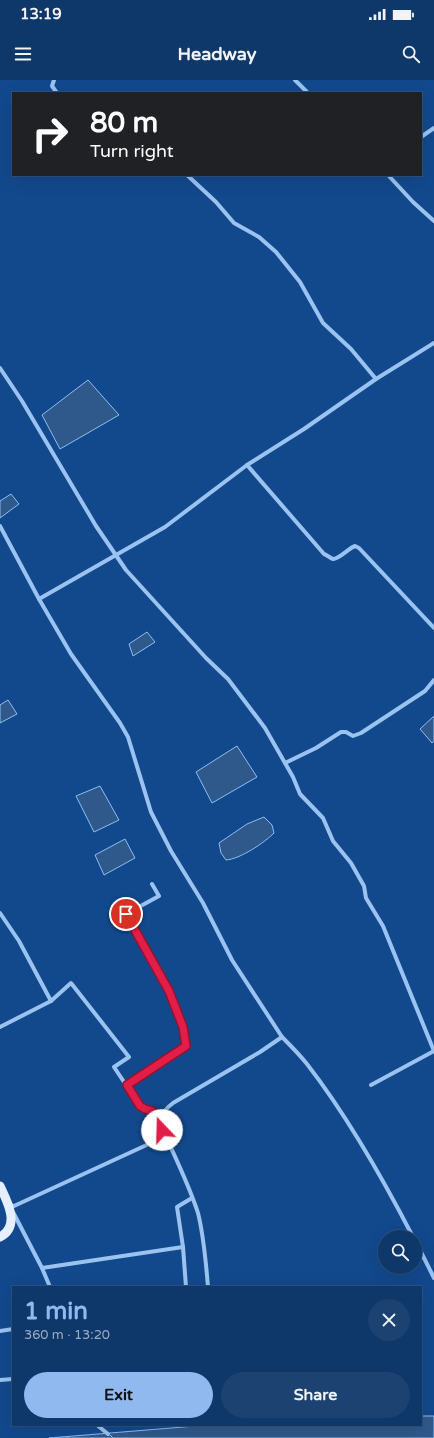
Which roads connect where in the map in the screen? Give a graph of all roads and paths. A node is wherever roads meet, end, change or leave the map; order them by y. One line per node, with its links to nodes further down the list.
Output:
1 (54, 80): 3 (street)
2 (295, 80): 4 (street)
3 (56, 92)
4 (307, 92)
5 (434, 128): 6 (street)
6 (422, 136)
7 (188, 176): 12 (street)
8 (389, 176): 9 (street)
9 (434, 221)
10 (434, 343): 12 (street)
11 (0, 368): 18 (street)
12 (376, 379): 13 (street)
13 (247, 465): 15 (street); 16 (street)
14 (0, 526): 15 (street)
15 (39, 599): 23 (street)
16 (434, 628)
17 (434, 680): 18 (street)
18 (285, 763): 24 (street)
19 (152, 884): 25 (street)
20 (0, 913): 21 (street)
21 (51, 1001): 22 (street); 25 (street)
22 (0, 1027)
23 (282, 1036): 27 (street); 32 (street)
24 (434, 1051): 26 (street)
25 (127, 1085): 27 (street)
26 (371, 1085)
27 (160, 1118): 28 (street)
28 (164, 1137): 30 (street); 31 (street)
29 (1, 1192): 31 (main road)
30 (192, 1198): 34 (street); 40 (street)
31 (9, 1204): 33 (main road); 36 (street)
32 (409, 1230)
33 (0, 1236)
34 (182, 1247): 36 (street); 39 (street)
35 (422, 1254): 37 (street)
36 (42, 1268): 38 (street)
37 (434, 1278)
38 (50, 1286)
39 (186, 1286)
40 (208, 1286)
41 (12, 1329): 42 (street)
42 (0, 1331)
43 (12, 1379): 44 (street)
44 (0, 1380)
45 (98, 1426): 46 (street)
46 (108, 1434)

